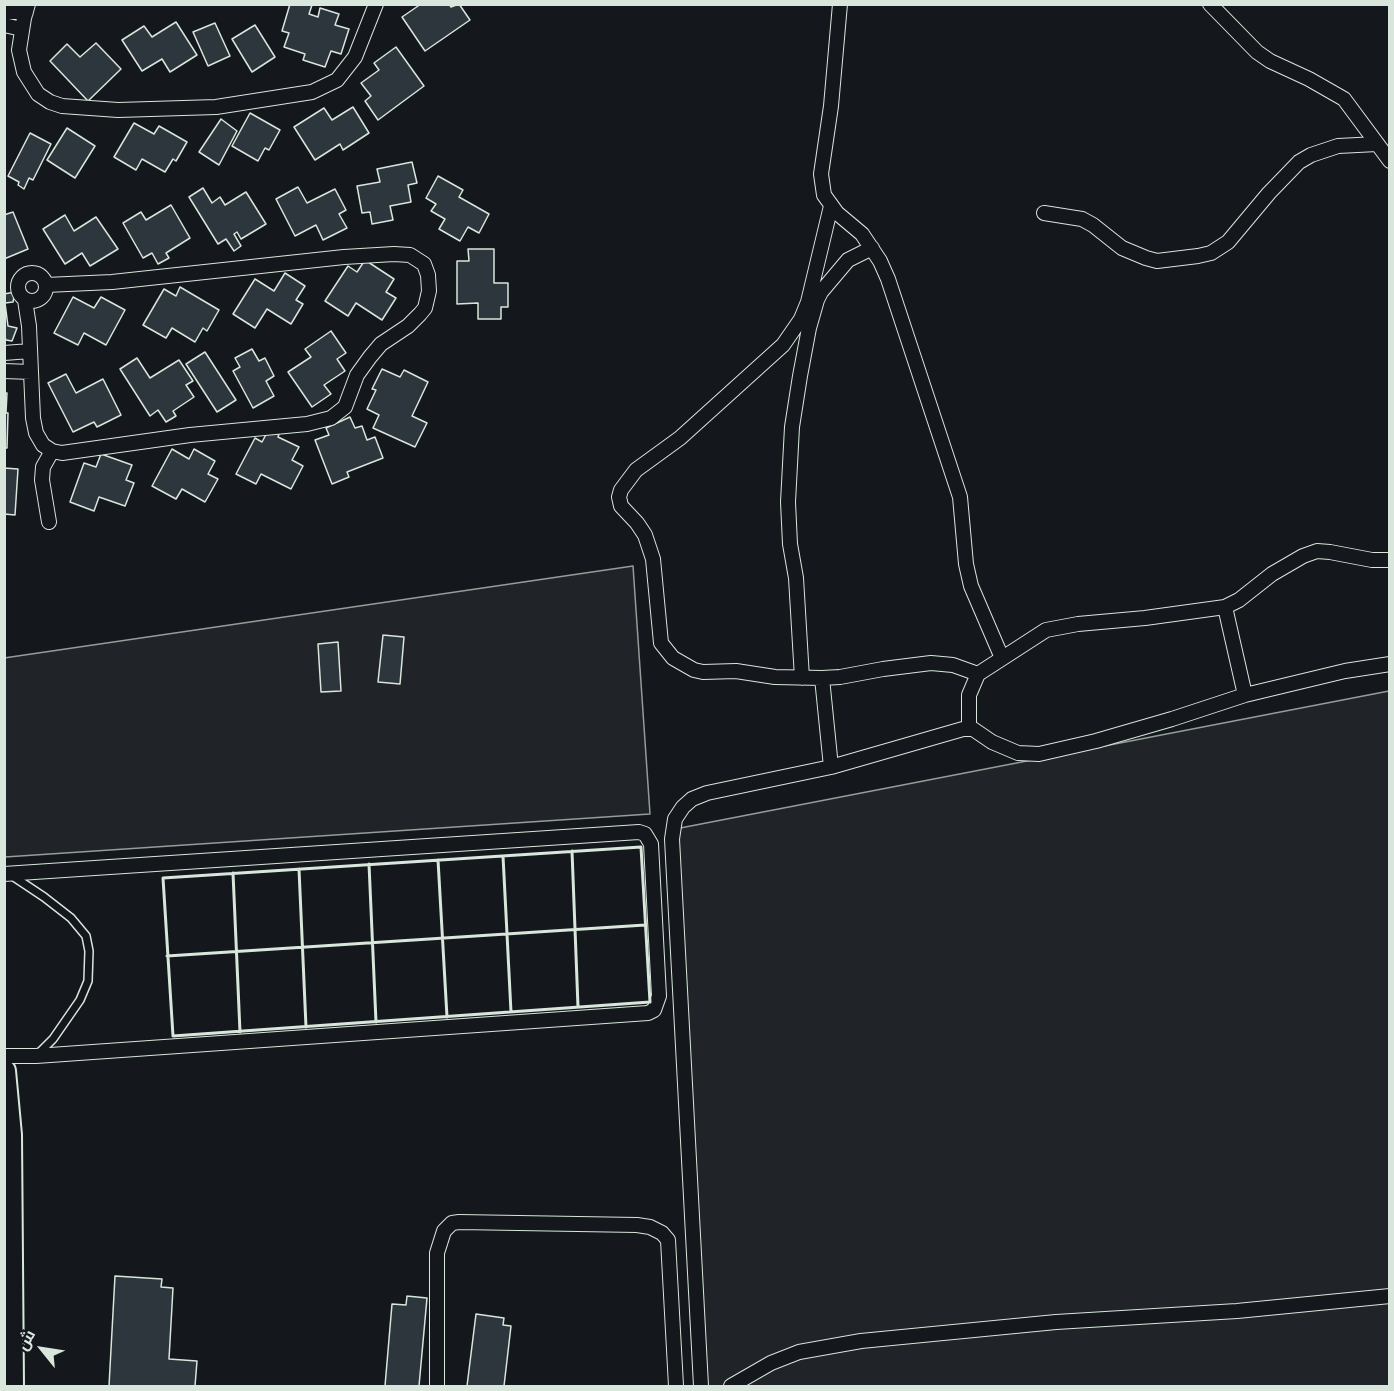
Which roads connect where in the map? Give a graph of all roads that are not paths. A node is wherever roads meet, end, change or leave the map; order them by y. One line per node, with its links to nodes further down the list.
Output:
1 (376, 4): 7 (street)
2 (840, 4): 10 (street)
3 (1210, 4): 8 (street)
4 (27, 8): 5 (street); 7 (street)
5 (4, 12)
6 (4, 25): 7 (street)
7 (22, 29)
8 (1377, 144): 9 (street); 11 (street)
9 (1389, 161)
10 (831, 206): 12 (street); 26 (street)
11 (1044, 213)
12 (872, 248): 23 (street); 26 (street)
13 (46, 285): 14 (street); 14 (street); 19 (street)
14 (25, 300): 15 (street)
15 (30, 351): 16 (street); 18 (street)
16 (4, 353)
17 (4, 371): 18 (street)
18 (31, 372): 19 (street)
19 (52, 451): 20 (street)
20 (49, 522)
21 (1389, 560): 22 (street)
22 (1224, 607): 23 (street); 28 (street)
23 (1002, 658): 25 (street)
24 (1389, 664): 28 (street)
25 (978, 674): 27 (street); 29 (street)
26 (802, 678): 27 (street)
27 (822, 678): 30 (street)
28 (1245, 695): 29 (street)
29 (969, 728): 30 (street)
30 (831, 767): 39 (street)
31 (7, 874): 33 (lane); 33 (street)
32 (4, 1056): 33 (street)
33 (36, 1056)
34 (4, 1071): 36 (main road)
35 (1389, 1296): 40 (street)
36 (12, 1386)
37 (437, 1386): 38 (street)
38 (676, 1386)
39 (701, 1386)
40 (731, 1386)

